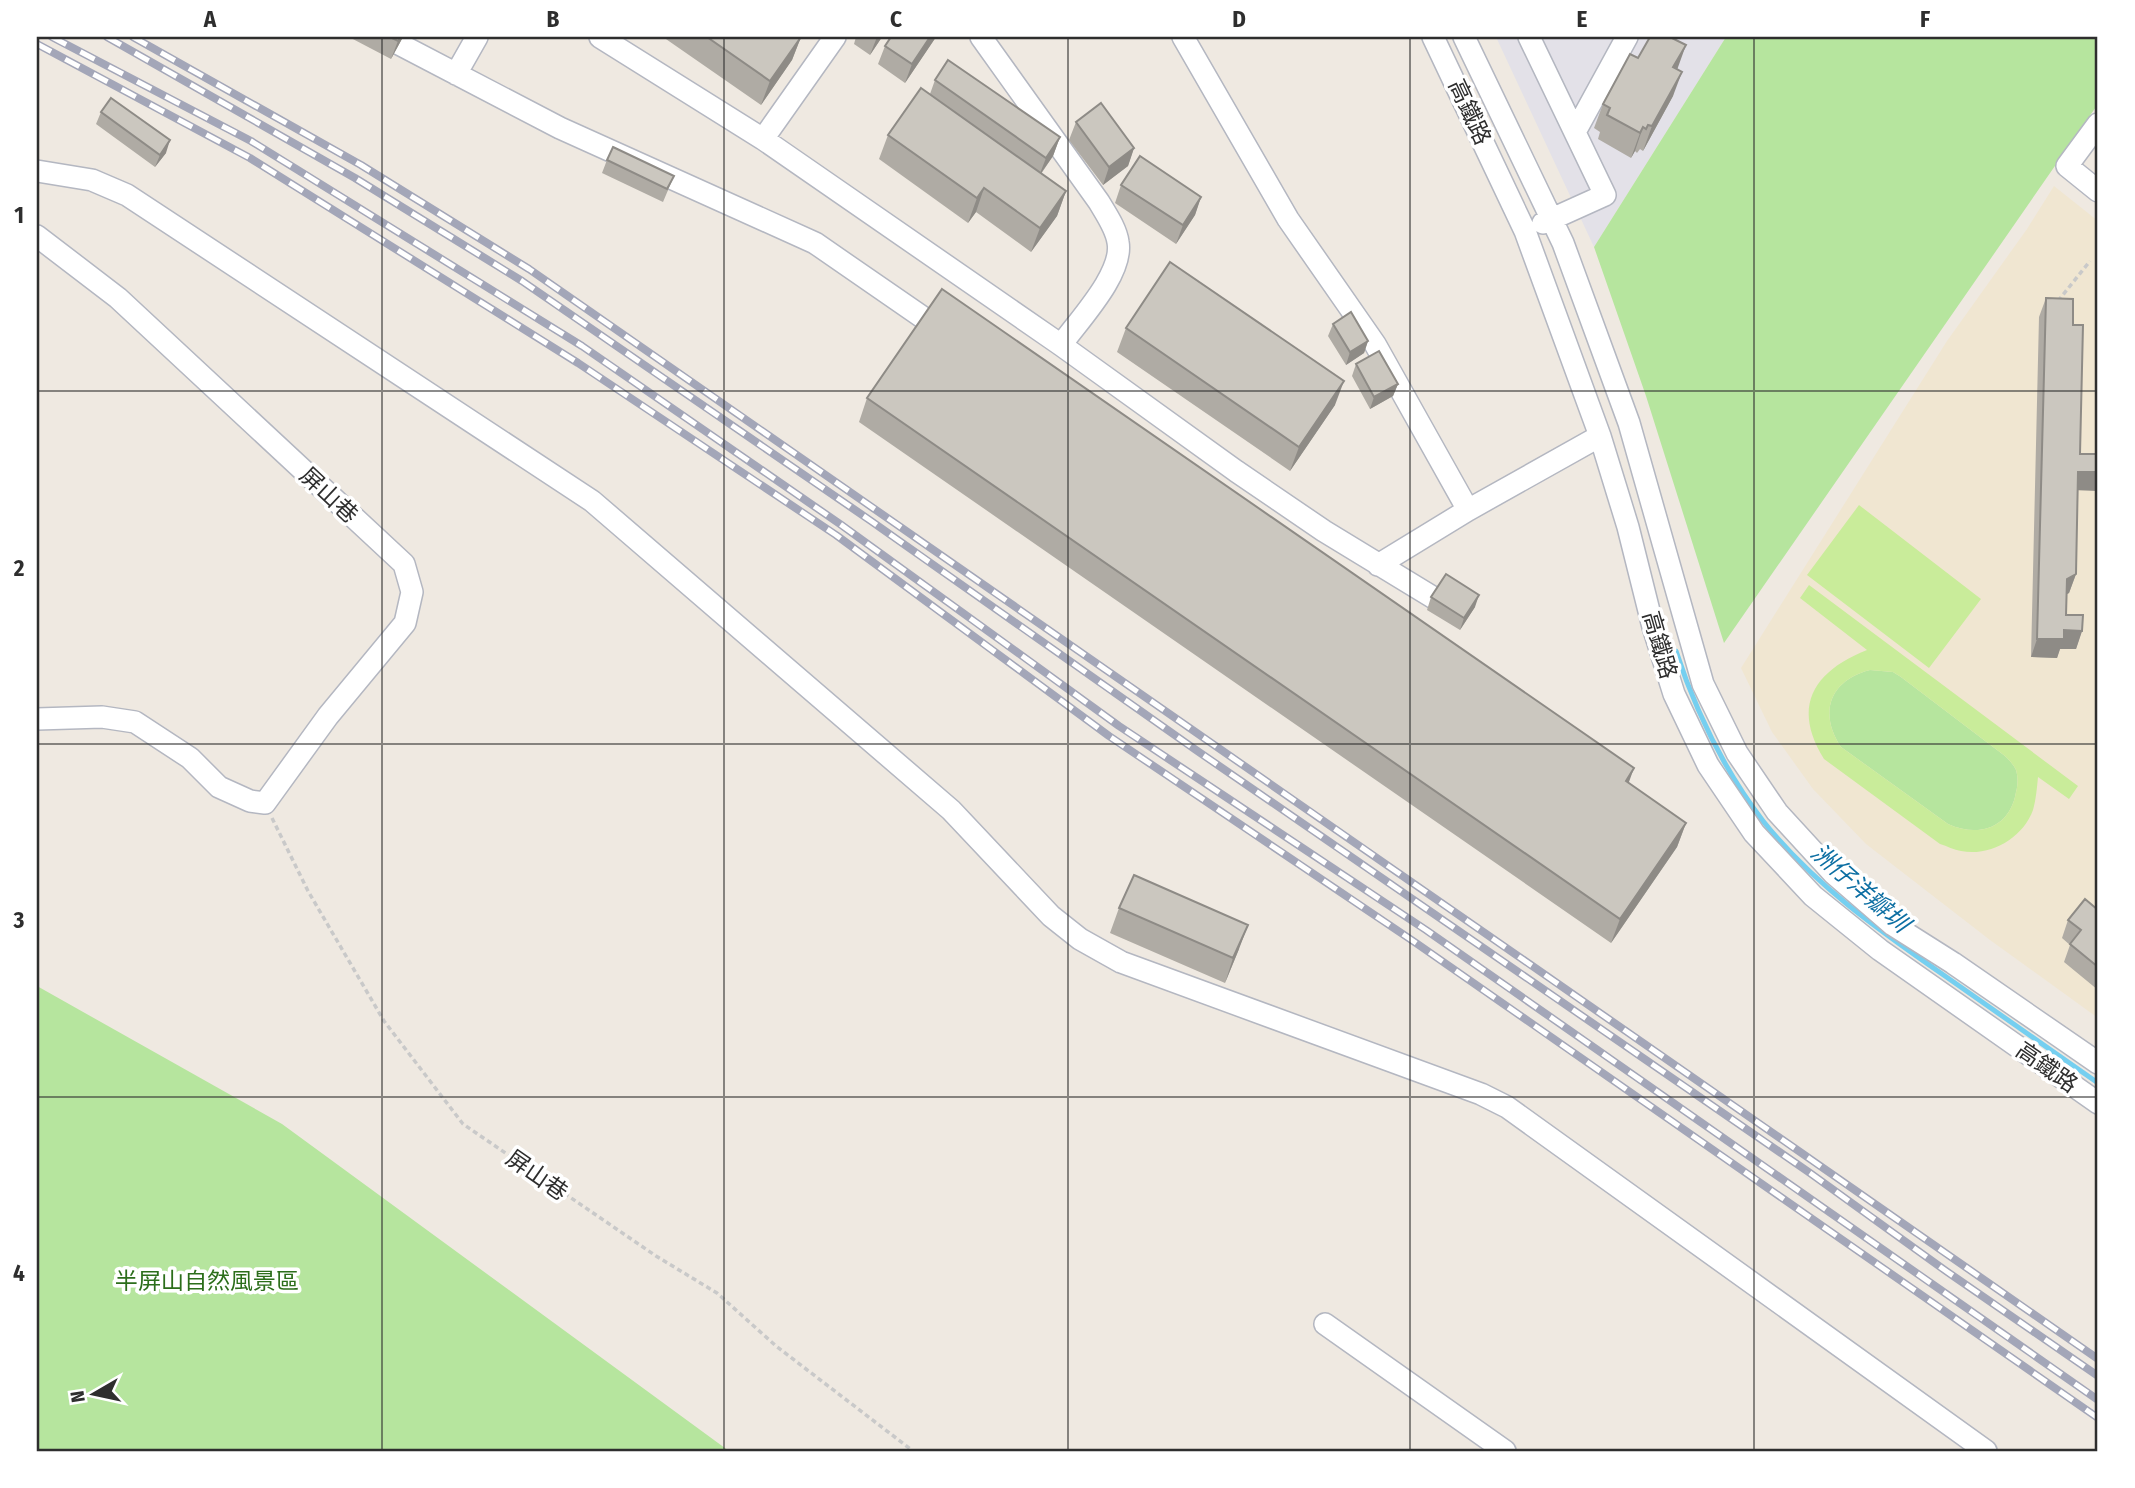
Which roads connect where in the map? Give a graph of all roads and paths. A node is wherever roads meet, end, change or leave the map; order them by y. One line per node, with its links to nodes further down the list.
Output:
1 (477, 37): 11 (street)
2 (600, 37): 14 (street)
3 (835, 37): 14 (street)
4 (981, 37): 23 (street)
5 (1183, 37): 25 (street)
6 (1433, 37): 18 (street, 高鐵路)
7 (1464, 37): 17 (street, 高鐵路)
8 (1529, 37): 13 (street)
9 (1626, 37): 13 (street)
10 (399, 44): 11 (street)
11 (456, 74): 22 (street)
12 (2098, 124): 16 (street)
13 (1575, 132): 17 (street)
14 (763, 139): 23 (street)
15 (37, 170): 37 (street)
16 (2098, 191)
17 (1553, 219): 18 (street); 32 (street, 高鐵路)
18 (1525, 231): 24 (street, 高鐵路)
19 (37, 236): 31 (street, 屏山巷)
20 (2090, 261): 21 (path)
21 (2057, 308)
22 (928, 321)
23 (1062, 345): 26 (street)
24 (1600, 436): 25 (street); 33 (street, 高鐵路)
25 (1468, 510): 26 (street)
26 (1378, 565): 27 (street)
27 (1412, 585): 28 (street); 29 (street)
28 (1434, 598)
29 (1398, 605)
30 (37, 719): 31 (street)
31 (265, 803): 35 (path, 屏山巷)
32 (2098, 1063)
33 (2098, 1103)
34 (1325, 1324): 36 (street)
35 (912, 1451)
36 (1505, 1451)
37 (1986, 1451)

